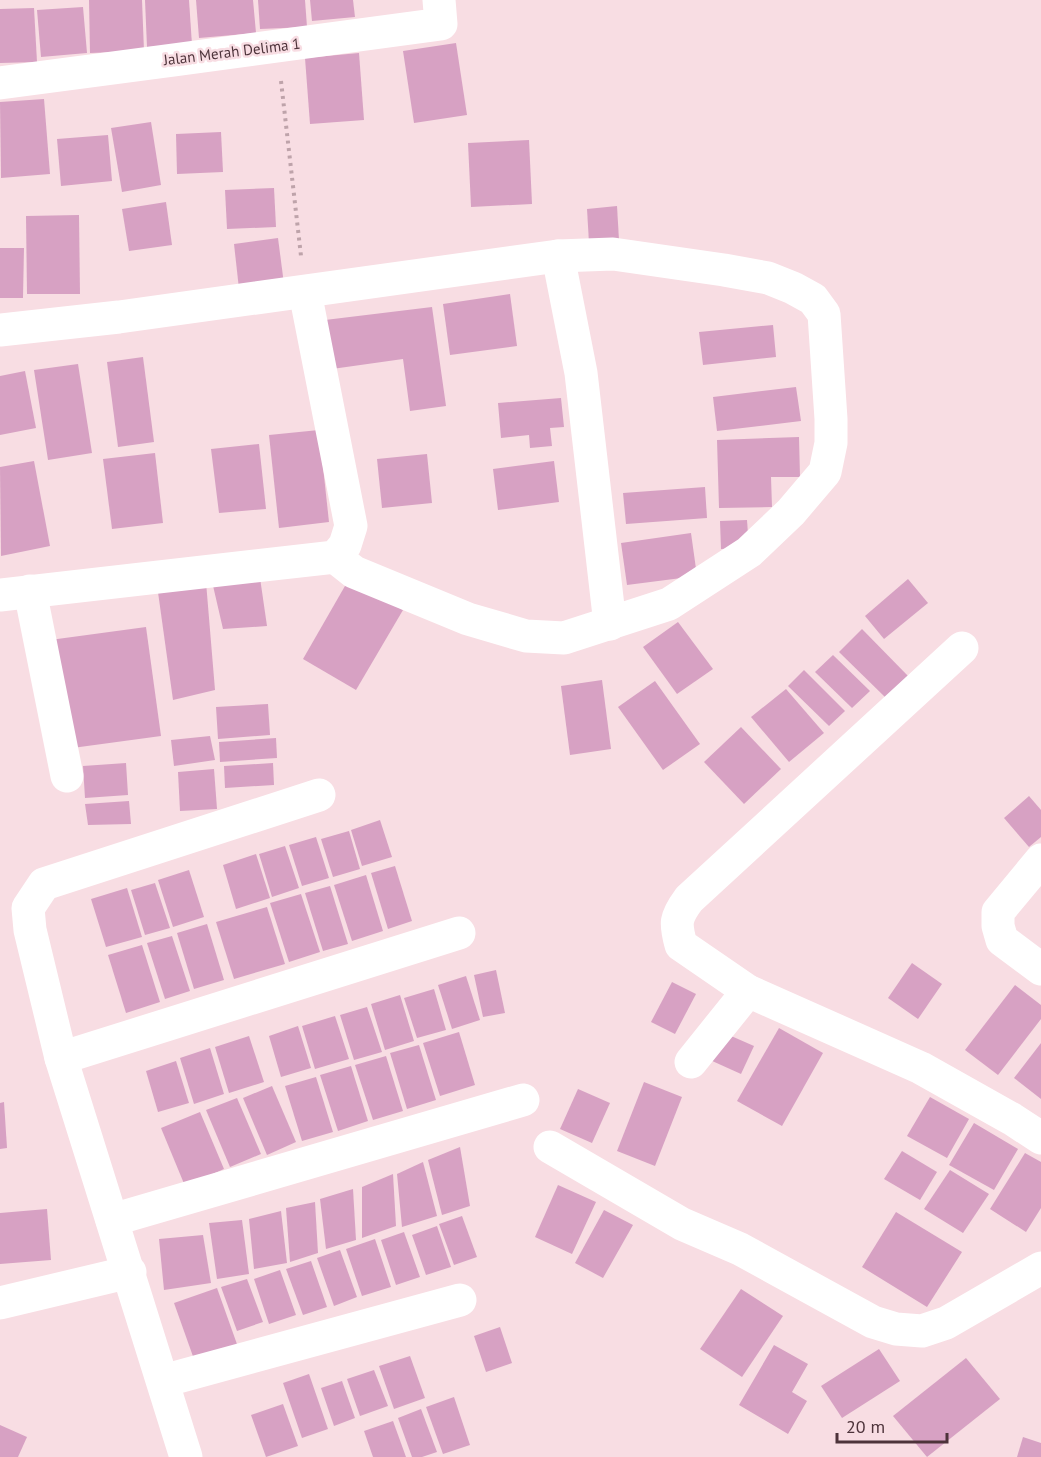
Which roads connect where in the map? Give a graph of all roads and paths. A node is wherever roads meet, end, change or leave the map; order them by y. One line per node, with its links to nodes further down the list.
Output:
1 (439, 0): 2 (street, Jalan Merah Delima 1)
2 (278, 48): 3 (street, Jalan Merah Delima 1); 5 (path)
3 (0, 83)
4 (558, 256): 5 (street); 9 (street); 9 (street)
5 (305, 292): 6 (street); 7 (street)
6 (0, 330)
7 (335, 557): 8 (street); 9 (street)
8 (15, 593): 11 (street)
9 (610, 624)
10 (962, 648): 16 (street)
11 (67, 776)
12 (319, 795): 17 (street)
13 (1041, 860): 15 (street)
14 (459, 933): 17 (street)
15 (1041, 969)
16 (748, 991): 18 (street); 20 (street)
17 (61, 1058): 22 (street)
18 (691, 1062)
19 (523, 1100): 22 (street)
20 (1041, 1138)
21 (550, 1148): 23 (street)
22 (112, 1220): 24 (street)
23 (1041, 1268)
24 (130, 1272): 26 (street); 27 (street)
25 (460, 1300): 27 (street)
26 (0, 1303)
27 (163, 1381): 28 (street)
28 (186, 1457)

